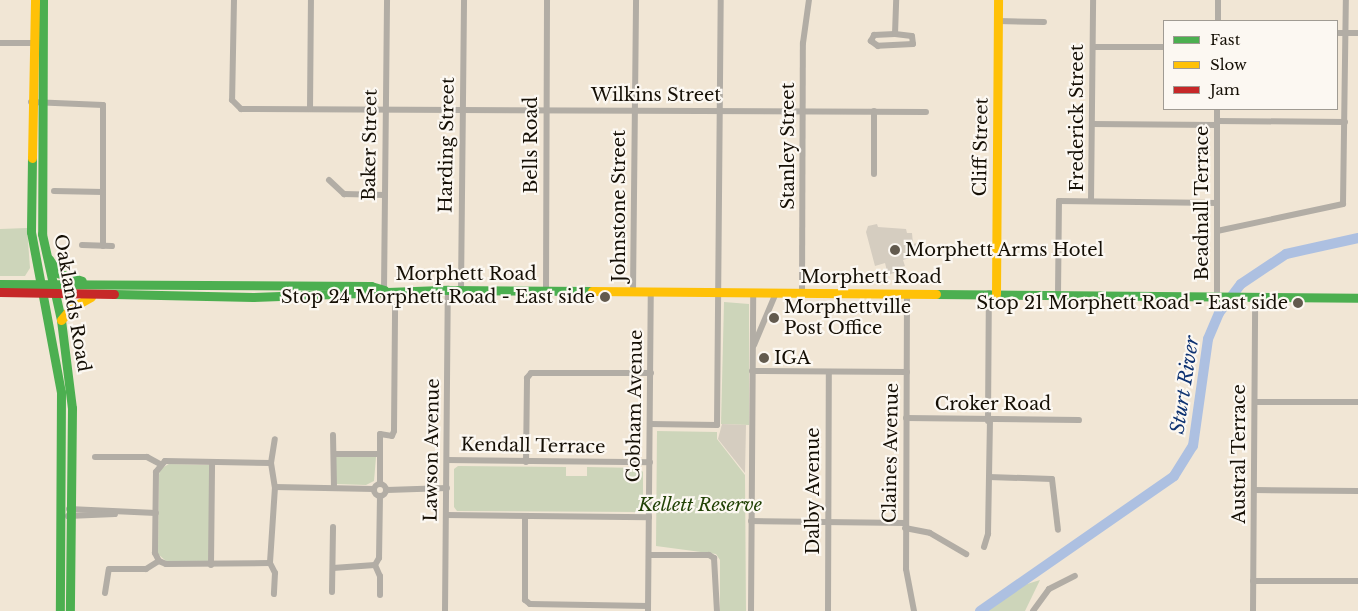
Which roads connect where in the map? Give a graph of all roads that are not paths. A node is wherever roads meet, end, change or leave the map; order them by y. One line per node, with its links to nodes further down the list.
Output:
1 (35, 0): 24 (main road, Oaklands Road)
2 (43, 0): 24 (main road, Oaklands Road)
3 (234, 0): 30 (street, Wilkins Street)
4 (311, 0): 30 (street)
5 (387, 0): 32 (street, Baker Street)
6 (464, 0): 29 (street, Harding Street)
7 (547, 0): 31 (street, Bells Road)
8 (636, 0): 33 (street, Johnstone Street)
9 (722, 0): 34 (street)
10 (809, 0): 36 (street, Stanley Street)
11 (896, 0): 22 (street)
12 (998, 0): 17 (main road, Cliff Street)
13 (1093, 0): 25 (street, Frederick Street)
14 (1218, 0): 16 (street)
15 (1346, 0): 20 (street)
16 (1218, 20)
17 (998, 21): 18 (street); 80 (main road, Cliff Street)
18 (1044, 22)
19 (1338, 33): 20 (street)
20 (1346, 33): 21 (street); 39 (street)
21 (1358, 33)
22 (895, 34): 22 (street)
23 (0, 42): 24 (street)
24 (38, 43): 27 (main road, Oaklands Road); 28 (main road, Oaklands Road)
25 (1093, 46): 26 (street); 41 (street, Frederick Street)
26 (1163, 47)
27 (31, 102): 28 (street); 42 (main road, Oaklands Road)
28 (43, 102): 43 (main road, Oaklands Road); 49 (street)
29 (463, 108): 31 (street, Wilkins Street); 32 (street, Wilkins Street); 66 (street, Harding Street)
30 (310, 109): 32 (street, Wilkins Street)
31 (546, 109): 33 (street, Wilkins Street); 67 (street, Bells Road)
32 (386, 110): 50 (street, Baker Street)
33 (635, 110): 34 (street, Wilkins Street); 68 (street, Johnstone Street)
34 (722, 110): 36 (street, Wilkins Street); 71 (street)
35 (1217, 110): 40 (street, Beadnall Terrace)
36 (803, 111): 37 (street, Wilkins Street); 72 (street, Stanley Street)
37 (874, 111): 38 (street, Wilkins Street); 44 (street)
38 (926, 112)
39 (1345, 122): 40 (street); 53 (street)
40 (1217, 123): 41 (street); 52 (street, Beadnall Terrace)
41 (1092, 124): 51 (street, Frederick Street)
42 (30, 173): 43 (main road); 46 (main road, Oaklands Road)
43 (42, 174): 47 (main road, Oaklands Road)
44 (874, 174)
45 (329, 180): 50 (street)
46 (30, 184): 47 (main road); 58 (main road, Oaklands Road)
47 (42, 186): 57 (main road, Oaklands Road)
48 (54, 191): 49 (street)
49 (103, 192): 55 (street)
50 (385, 195): 64 (street, Baker Street)
51 (1092, 201): 52 (street); 81 (street, Frederick Street)
52 (1217, 203): 53 (street, Beadnall Terrace)
53 (1217, 231): 82 (street, Beadnall Terrace)
54 (82, 245): 55 (street)
55 (103, 246): 56 (street)
56 (112, 246)
57 (44, 247): 62 (main road, Oaklands Road); 63 (main road)
58 (35, 262): 60 (main road, Oaklands Road); 61 (main road, Oaklands Road)
59 (0, 284): 60 (main road, Morphett Road)
60 (17, 284): 61 (main road, Morphett Road)
61 (40, 284): 62 (main road, Morphett Road); 76 (main road, Oaklands Road)
62 (52, 284): 63 (main road, Morphett Road); 77 (main road, Oaklands Road)
63 (99, 285): 64 (main road, Morphett Road)
64 (384, 290): 65 (main road, Morphett Road); 78 (main road, Morphett Road)
65 (448, 290): 66 (main road, Morphett Road); 104 (street, Lawson Avenue)
66 (461, 290): 67 (main road, Morphett Road)
67 (546, 291): 68 (main road, Morphett Road)
68 (634, 291): 70 (main road, Morphett Road)
69 (0, 292): 75 (main road, Morphett Road)
70 (651, 292): 71 (main road, Morphett Road); 92 (street, Cobham Avenue)
71 (718, 292): 73 (main road, Morphett Road); 98 (street)
72 (802, 292): 74 (main road, Morphett Road); 79 (main road, Morphett Road)
73 (752, 293): 74 (main road, Morphett Road); 88 (street)
74 (776, 293): 88 (street)
75 (27, 294): 76 (main road, Morphett Road); 87 (main road)
76 (43, 294): 77 (main road, Morphett Road); 87 (main road, Oaklands Road)
77 (54, 294): 78 (main road, Morphett Road); 86 (main road, Oaklands Road)
78 (104, 294): 86 (main road)
79 (907, 294): 80 (main road, Morphett Road); 91 (street, Claines Avenue)
80 (992, 294): 81 (main road, Morphett Road); 97 (street)
81 (1058, 294): 82 (main road, Morphett Road)
82 (1220, 296): 83 (main road, Morphett Road)
83 (1255, 296): 84 (main road, Morphett Road); 93 (street, Austral Terrace)
84 (1358, 298)
85 (396, 307): 102 (street)
86 (61, 320): 120 (main road, Oaklands Road)
87 (50, 324): 120 (main road, Oaklands Road)
88 (752, 348): 89 (street)
89 (752, 371): 90 (street); 125 (street)
90 (829, 372): 91 (street); 126 (street, Dalby Avenue)
91 (907, 372): 95 (street, Claines Avenue)
92 (651, 373): 98 (street, Cobham Avenue); 106 (street)
93 (1255, 402): 94 (street); 117 (street, Austral Terrace)
94 (1358, 402)
95 (906, 418): 97 (street, Croker Road); 127 (street, Claines Avenue)
96 (1079, 420): 97 (street, Croker Road)
97 (989, 421): 110 (street)
98 (650, 424): 107 (street, Cobham Avenue)
99 (334, 435): 101 (street)
100 (275, 439): 108 (street)
101 (334, 454): 102 (street); 113 (street)
102 (380, 454): 111 (street)
103 (95, 457): 109 (street)
104 (447, 460): 106 (street, Kendall Terrace); 114 (street, Lawson Avenue)
105 (212, 462): 108 (street); 109 (street); 135 (street)
106 (526, 462): 107 (street, Kendall Terrace)
107 (650, 462): 124 (street, Cobham Avenue)
108 (271, 463): 112 (street)
109 (160, 464): 121 (street)
110 (989, 477): 129 (street); 130 (street)
111 (380, 483): 115 (street); 116 (street)
112 (274, 486): 113 (street); 134 (street)
113 (334, 487): 115 (street)
114 (446, 488): 116 (street); 122 (street, Lawson Avenue)
115 (374, 490): 119 (street)
116 (386, 490): 119 (street)
117 (1254, 490): 118 (street); 139 (street, Austral Terrace)
118 (1358, 491)
119 (380, 496): 136 (street)
120 (66, 512): 121 (street); 146 (main road, Oaklands Road); 147 (main road, Oaklands Road)
121 (156, 513): 133 (street)
122 (446, 515): 123 (street); 148 (street, Lawson Avenue)
123 (525, 516): 124 (street); 145 (street)
124 (649, 517): 132 (street, Cobham Avenue)
125 (751, 521): 126 (street); 150 (street)
126 (828, 522): 127 (street); 151 (street, Dalby Avenue)
127 (905, 525): 131 (street); 152 (street, Claines Avenue)
128 (333, 527): 137 (street)
129 (1058, 530)
130 (984, 547)
131 (966, 554)
132 (649, 555): 145 (street, Cobham Avenue); 149 (street)
133 (159, 561): 135 (street); 142 (street)
134 (270, 563): 135 (street); 143 (street)
135 (210, 565)
136 (375, 565): 137 (street); 144 (street)
137 (332, 568): 141 (street)
138 (1075, 576): 153 (street)
139 (1253, 580): 140 (street); 154 (street, Austral Terrace)
140 (1358, 581)
141 (332, 592)
142 (105, 593)
143 (274, 594)
144 (380, 594)
145 (648, 609)
146 (60, 611)
147 (70, 611)
148 (445, 611)
149 (717, 611)
150 (751, 611)
151 (828, 611)
152 (914, 611)
153 (1033, 611)
154 (1253, 611)

